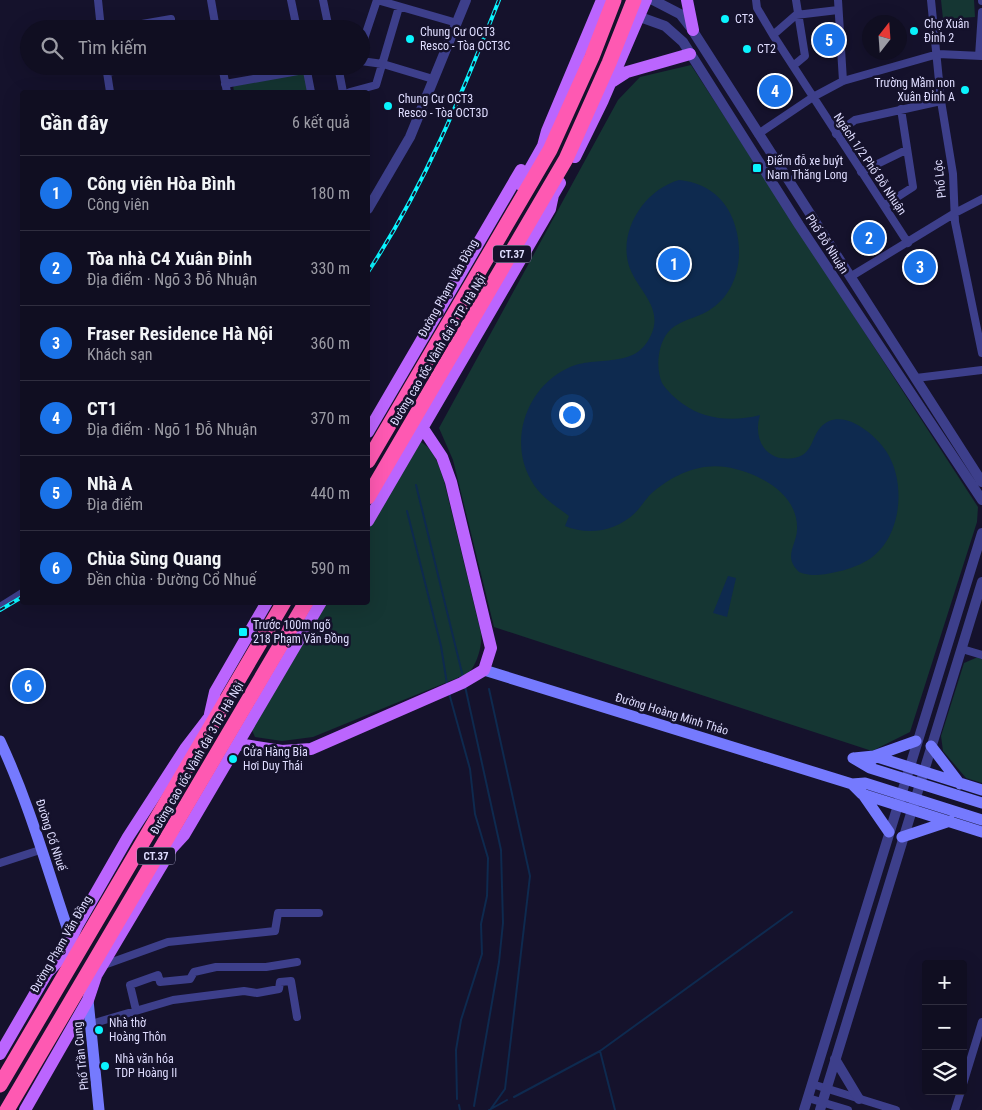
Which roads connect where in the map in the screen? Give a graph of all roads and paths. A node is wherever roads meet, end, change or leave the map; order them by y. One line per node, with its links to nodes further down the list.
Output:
1 (98, 0): 22 (street)
2 (211, 0): 24 (street)
3 (291, 0): 25 (street)
4 (323, 0): 26 (street)
5 (377, 0): 16 (street); 27 (street)
6 (466, 0): 28 (street)
7 (634, 0): 75 (highway, Đường cao tốc Vành đai 3 TP. Hà Nội / CT.37)
8 (646, 0): 20 (main road)
9 (653, 0): 29 (street, Phố Đỗ Nhuận)
10 (687, 0): 29 (main road)
11 (756, 0): 30 (street, Ngách 1/2 Phố Đỗ Nhuận)
12 (796, 0): 19 (street)
13 (838, 0): 17 (street)
14 (931, 0): 32 (street, Phố Lộc)
15 (606, 1): 20 (main road); 53 (main road, Đường Phạm Văn Đồng); 73 (highway, Đường cao tốc Vành đai 3 TP. Hà Nội / CT.37)
16 (399, 7): 28 (street); 35 (street)
17 (838, 10): 19 (street); 43 (street)
18 (982, 12): 33 (street)
19 (796, 15): 30 (street); 36 (street)
20 (640, 17): 31 (street, Phố Đỗ Nhuận); 44 (main road)
21 (171, 19): 23 (street)
22 (100, 20)
23 (165, 20)
24 (214, 20)
25 (295, 20)
26 (327, 20)
27 (370, 21)
28 (457, 23): 42 (street)
29 (693, 30): 54 (street, Phố Đỗ Nhuận)
30 (772, 35): 36 (street, Ngách 1/2 Phố Đỗ Nhuận)
31 (690, 54): 44 (main road); 66 (street, Phố Đỗ Nhuận)
32 (938, 54): 33 (street); 43 (street); 51 (street, Phố Lộc)
33 (981, 56)
34 (370, 62): 35 (street)
35 (383, 64): 42 (street); 49 (street)
36 (793, 66): 50 (street, Ngách 1/2 Phố Đỗ Nhuận)
37 (108, 75): 46 (street)
38 (224, 75): 45 (street)
39 (278, 75): 45 (street)
40 (307, 75): 47 (street)
41 (340, 75): 48 (street)
42 (433, 79): 60 (street)
43 (842, 81): 50 (street)
44 (610, 83): 58 (main road)
45 (226, 88)
46 (110, 90)
47 (311, 90)
48 (343, 90)
49 (359, 90)
50 (813, 97): 54 (street); 55 (street, Ngách 1/2 Phố Đỗ Nhuận)
51 (941, 100): 52 (street); 62 (street, Phố Lộc)
52 (901, 109): 55 (street); 56 (street)
53 (547, 131): 71 (main road, Đường Phạm Văn Đồng); 72 (main road, Đường Phạm Văn Đồng)
54 (758, 134): 64 (street, Phố Đỗ Nhuận)
55 (836, 134): 57 (street, Ngách 1/2 Phố Đỗ Nhuận)
56 (906, 150): 57 (street); 61 (street)
57 (861, 172): 61 (street, Ngách 1/2 Phố Đỗ Nhuận)
58 (553, 194): 70 (main road); 76 (main road)
59 (982, 199): 62 (street)
60 (370, 204)
61 (885, 205): 63 (street, Ngách 1/2 Phố Đỗ Nhuận)
62 (955, 213): 63 (street); 67 (street, Phố Lộc)
63 (908, 243): 64 (street)
64 (850, 277): 65 (street, Phố Đỗ Nhuận)
65 (874, 314): 66 (street); 69 (street, Phố Đỗ Nhuận)
66 (862, 321): 77 (street, Phố Đỗ Nhuận)
67 (982, 353)
68 (982, 370): 69 (street)
69 (916, 378): 74 (street, Phố Đỗ Nhuận)
70 (422, 427): 78 (main road); 92 (main road)
71 (370, 429)
72 (370, 452)
73 (370, 458)
74 (982, 482)
75 (370, 495)
76 (370, 495)
77 (982, 500)
78 (370, 518)
79 (982, 533): 89 (street)
80 (982, 582): 90 (street)
81 (20, 594): 88 (street)
82 (265, 605): 93 (main road, Đường Phạm Văn Đồng)
83 (281, 605): 93 (main road, Đường Phạm Văn Đồng)
84 (281, 605): 134 (highway, Đường cao tốc Vành đai 3 TP. Hà Nội / CT.37)
85 (304, 605): 115 (main road)
86 (304, 605): 140 (highway, Đường cao tốc Vành đai 3 TP. Hà Nội / CT.37)
87 (319, 605): 96 (main road)
88 (0, 607)
89 (947, 644): 90 (street); 95 (street)
90 (962, 649): 91 (street); 97 (street)
91 (982, 655)
92 (484, 670): 96 (main road); 103 (main road, Đường Hoàng Minh Thảo)
93 (210, 714): 111 (main road, Đường Phạm Văn Đồng)
94 (0, 741): 116 (main road, Đường Cổ Nhuế)
95 (916, 741): 99 (main road); 100 (street)
96 (238, 744): 115 (main road)
97 (931, 746): 101 (street); 102 (main road)
98 (853, 758): 99 (main road)
99 (872, 762): 100 (main road); 103 (main road)
100 (907, 773): 101 (main road); 106 (street)
101 (921, 778): 102 (main road); 105 (main road); 108 (street)
102 (960, 784): 104 (main road); 105 (main road)
103 (864, 789): 106 (main road, Đường Hoàng Minh Thảo); 112 (main road)
104 (982, 790)
105 (956, 795): 107 (main road)
106 (899, 800): 108 (main road, Đường Hoàng Minh Thảo); 112 (street)
107 (982, 803)
108 (913, 804): 109 (main road, Đường Hoàng Minh Thảo); 114 (street)
109 (951, 816): 110 (main road, Đường Hoàng Minh Thảo); 113 (main road, Đường Hoàng Minh Thảo); 114 (main road)
110 (982, 820)
111 (139, 822): 119 (main road, Đường Phạm Văn Đồng); 132 (main road, Đường Phạm Văn Đồng)
112 (889, 832): 133 (street)
113 (982, 832)
114 (902, 837): 129 (street)
115 (172, 848): 122 (main road)
116 (40, 850): 117 (street); 119 (main road, Đường Cổ Nhuế)
117 (0, 863)
118 (319, 913): 122 (street)
119 (71, 939): 120 (main road, Đường Phạm Văn Đồng)
120 (64, 955): 128 (main road, Đường Phạm Văn Đồng); 130 (highway)
121 (297, 962): 124 (street)
122 (99, 970): 123 (main road); 140 (main road); 141 (highway)
123 (88, 1000): 127 (main road, Phố Trần Cung); 142 (main road)
124 (136, 1010): 125 (street); 127 (street)
125 (297, 1017)
126 (982, 1022): 131 (street)
127 (91, 1024): 143 (main road, Phố Trần Cung)
128 (0, 1054)
129 (836, 1059): 135 (street); 138 (street)
130 (0, 1070)
131 (967, 1071)
132 (0, 1077)
133 (812, 1084): 135 (street); 137 (street)
134 (0, 1085)
135 (826, 1089): 138 (street); 139 (street)
136 (960, 1095): 147 (street)
137 (808, 1098): 139 (street); 144 (street)
138 (859, 1099): 146 (street)
139 (821, 1106): 145 (street)
140 (8, 1110)
141 (17, 1110)
142 (25, 1110)
143 (99, 1110)
144 (804, 1110)
145 (848, 1110)
146 (896, 1110)
147 (955, 1110)

